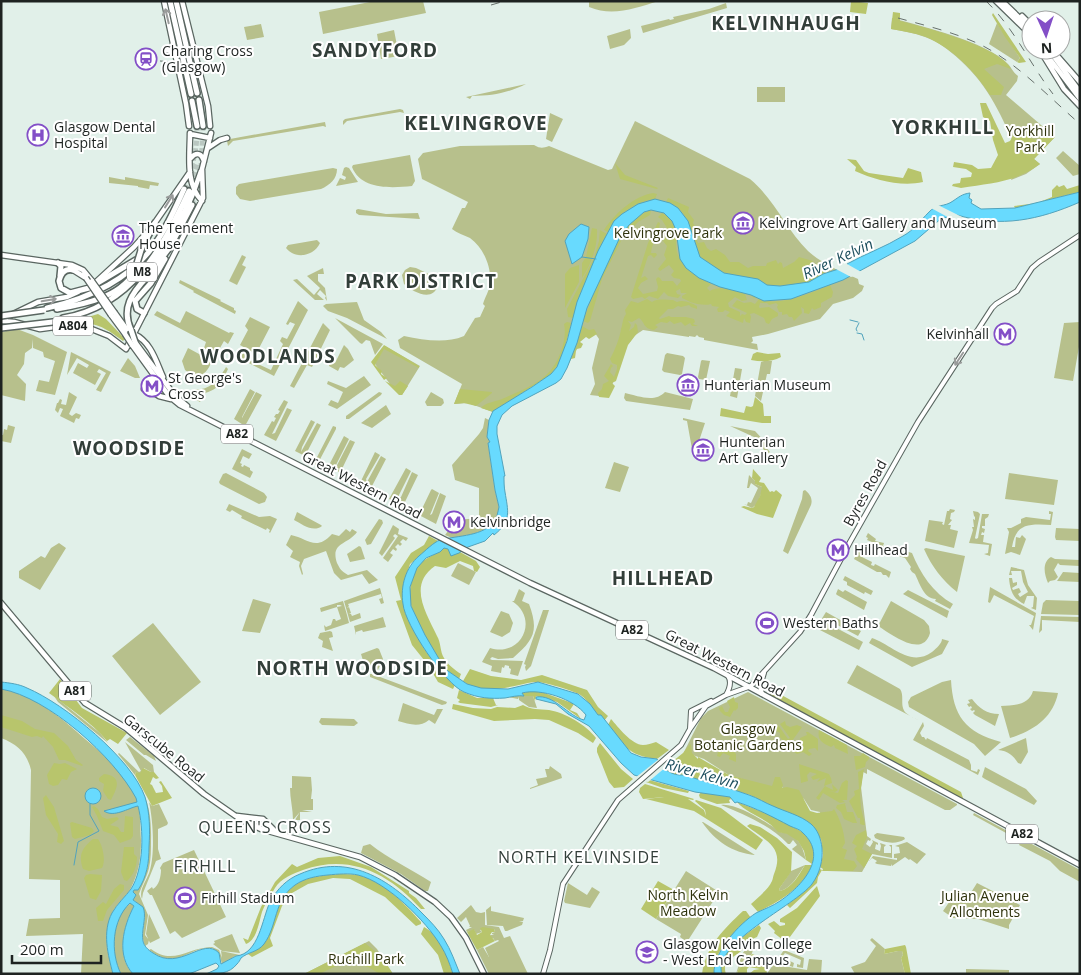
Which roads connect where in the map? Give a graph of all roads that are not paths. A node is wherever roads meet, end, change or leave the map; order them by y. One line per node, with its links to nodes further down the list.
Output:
1 (164, 1): 10 (main road, one-way to 1)
2 (170, 1): 19 (highway)
3 (176, 1): 17 (highway)
4 (182, 1): 27 (main road)
5 (996, 1): 9 (main road)
6 (1002, 1): 7 (main road); 8 (main road)
7 (1021, 17)
8 (1021, 19)
9 (1021, 25)
10 (173, 44): 11 (main road); 11 (main road)
11 (176, 55): 24 (main road)
12 (1048, 60): 23 (main road)
13 (1050, 60): 20 (main road)
14 (1056, 60): 18 (main road)
15 (1061, 60): 16 (main road)
16 (1080, 82)
17 (197, 92)
18 (1080, 92)
19 (190, 94)
20 (1080, 99)
21 (199, 100): 26 (highway)
22 (192, 101): 25 (highway)
23 (1080, 106)
24 (189, 126)
25 (196, 126)
26 (203, 126)
27 (210, 126)
28 (227, 138): 29 (main road)
29 (208, 148): 30 (main road); 31 (main road)
30 (190, 160): 31 (main road); 33 (main road)
31 (204, 161): 32 (main road)
32 (202, 169): 34 (main road); 35 (main road, A804)
33 (190, 172): 34 (main road); 38 (main road, A804, one-way to 33)
34 (191, 192): 35 (main road); 37 (highway, M8); 53 (highway, M8, bridge); 53 (highway, bridge)
35 (202, 201): 49 (main road, A804)
36 (192, 205): 40 (highway)
37 (173, 212): 46 (highway); 47 (highway, M8)
38 (155, 223): 46 (main road, A804); 47 (highway, bridge)
39 (1080, 235): 61 (main road, Byres Road, one-way to 61)
40 (170, 247): 49 (highway); 54 (highway)
41 (1, 255): 42 (main road)
42 (60, 264): 43 (main road); 44 (highway); 45 (main road)
43 (73, 270): 44 (highway); 45 (main road)
44 (60, 276): 46 (highway)
45 (87, 277): 54 (main road, bridge)
46 (80, 291): 48 (main road, A804, one-way to 46)
47 (45, 309): 50 (highway, M8, bridge)
48 (19, 311): 51 (main road, A804); 52 (main road)
49 (143, 315): 54 (main road, A804)
50 (4, 316)
51 (1, 321): 52 (main road, A804)
52 (14, 322): 54 (main road, A804)
53 (1, 328)
54 (129, 332): 55 (highway, bridge); 56 (main road)
55 (134, 343): 56 (main road, Great Western Road / A82); 58 (main road, Great Western Road / A82)
56 (166, 386): 59 (main road, Great Western Road / A82)
57 (144, 389): 58 (main road)
58 (172, 399): 59 (main road, Great Western Road / A82)
59 (194, 412): 62 (main road, Great Western Road / A82)
60 (1, 603): 71 (main road, Garscube Road / A81)
61 (764, 672): 63 (main road, Byres Road); 65 (main road)
62 (727, 675): 63 (main road, Great Western Road / A82); 64 (main road)
63 (749, 687): 64 (main road); 65 (main road, Great Western Road / A82)
64 (726, 694): 66 (main road)
65 (762, 694): 73 (main road, Great Western Road / A82)
66 (715, 700): 67 (main road); 68 (main road)
67 (695, 709): 68 (main road); 69 (main road)
68 (698, 715): 69 (main road); 70 (main road)
69 (692, 716): 70 (main road)
70 (690, 729): 75 (main road)
71 (238, 816): 72 (main road, Garscube Road / A81); 72 (main road, Garscube Road / A81)
72 (276, 832): 74 (main road, A81)
73 (1080, 865)
74 (484, 974)
75 (543, 974)

